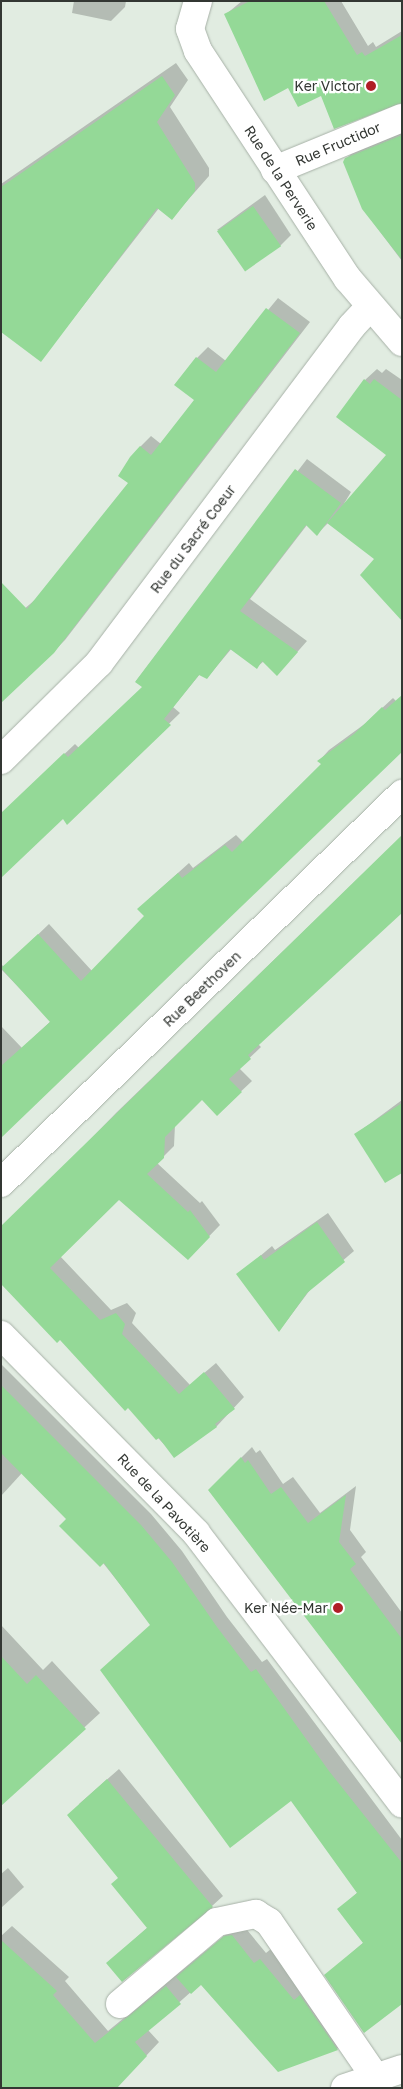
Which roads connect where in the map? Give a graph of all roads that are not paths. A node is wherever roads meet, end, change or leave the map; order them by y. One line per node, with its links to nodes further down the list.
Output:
1 (198, 1): 3 (street, Rue de la Perverie)
2 (402, 118): 3 (street, Rue Fructidor)
3 (275, 170): 4 (street, Rue de la Perverie)
4 (370, 307): 5 (street, Rue de la Perverie); 6 (street, Rue du Sacré Coeur)
5 (402, 342)
6 (1, 760)
7 (402, 794): 8 (street, Rue Beethoven)
8 (1, 1183)
9 (1, 1335): 10 (street, Rue de la Pavotière)
10 (402, 1803)
11 (120, 2004): 13 (street)
12 (402, 2069): 13 (street)
13 (376, 2078): 14 (street)
14 (345, 2088)

